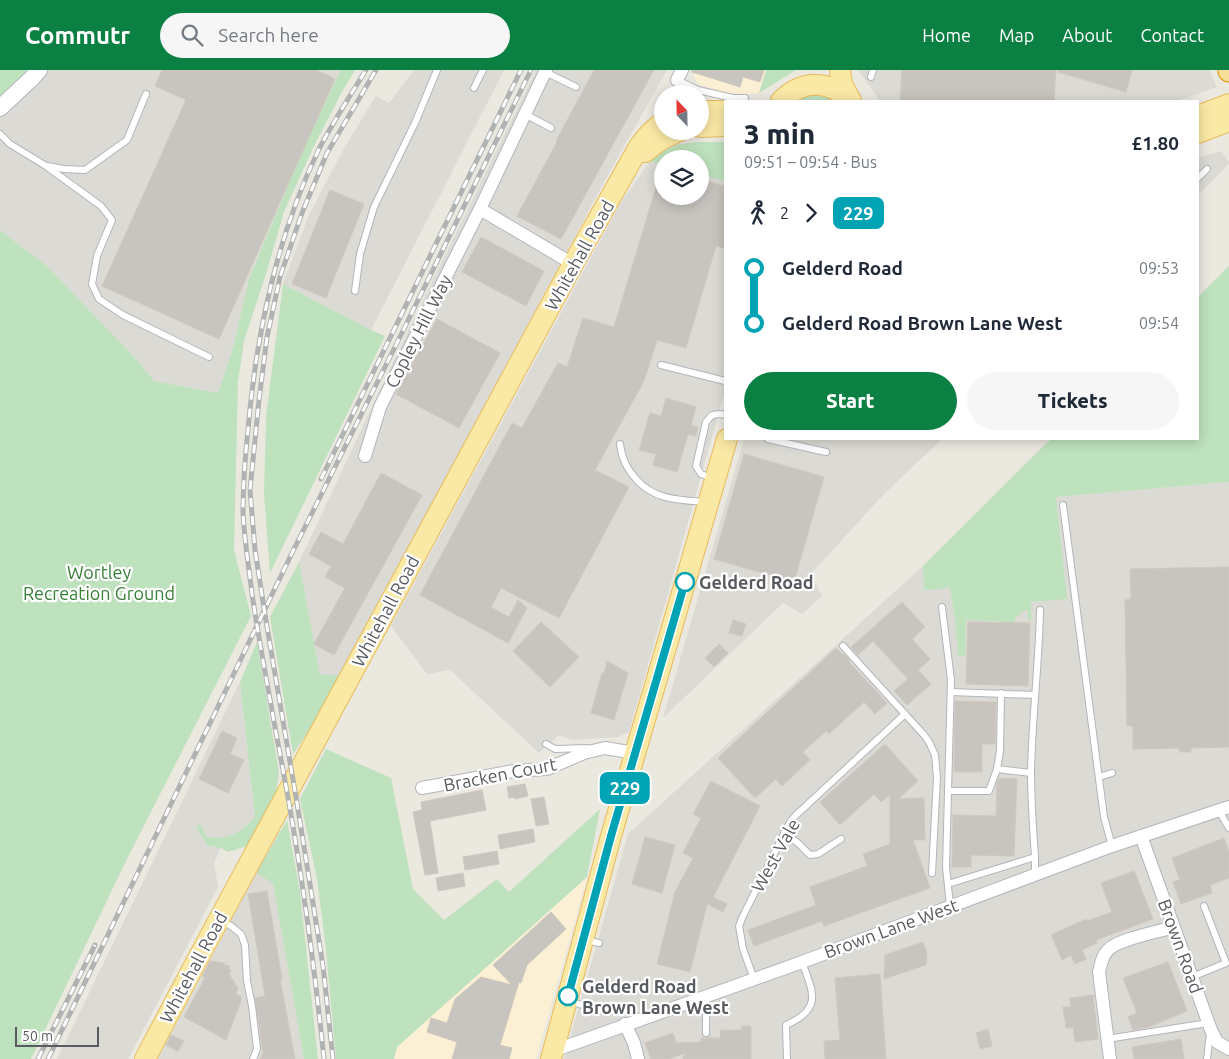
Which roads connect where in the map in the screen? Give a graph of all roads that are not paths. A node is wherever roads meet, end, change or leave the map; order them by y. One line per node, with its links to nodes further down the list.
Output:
1 (39, 70): 15 (street)
2 (437, 70): 34 (lane)
3 (483, 70): 8 (lane)
4 (820, 70): 11 (main road)
5 (840, 70): 14 (main road)
6 (546, 71): 9 (lane); 19 (street, Copley Hill Way)
7 (680, 75): 12 (lane)
8 (474, 88)
9 (576, 88)
10 (146, 94): 29 (lane)
11 (785, 96): 13 (main road)
12 (745, 98)
13 (851, 100)
14 (851, 100)
15 (0, 108)
16 (1227, 110): 20 (main road); 25 (main road)
17 (709, 111): 18 (main road)
18 (724, 111)
19 (525, 114): 23 (lane); 32 (street, Copley Hill Way)
20 (1199, 116)
21 (724, 126): 22 (main road)
22 (709, 127)
23 (551, 128)
24 (654, 129): 28 (main road, Whitehall Road)
25 (1199, 132)
26 (0, 134): 29 (lane)
27 (661, 140): 28 (main road, Whitehall Road)
28 (630, 165): 33 (main road, Whitehall Road)
29 (46, 166): 35 (lane)
30 (1207, 169): 31 (lane)
31 (1199, 177)
32 (480, 209): 33 (street); 43 (street, Copley Hill Way)
33 (573, 264): 75 (main road, Whitehall Road)
34 (355, 291)
35 (210, 357)
36 (661, 364): 37 (lane)
37 (724, 381)
38 (724, 415): 44 (lane)
39 (727, 440): 44 (main road)
40 (772, 440): 42 (lane)
41 (620, 444): 45 (lane)
42 (826, 452)
43 (365, 456)
44 (715, 480): 45 (main road)
45 (708, 502): 56 (main road)
46 (1064, 505): 60 (lane)
47 (942, 607): 50 (lane)
48 (1040, 610): 52 (lane)
49 (843, 646): 53 (lane)
50 (951, 692): 51 (lane); 62 (lane)
51 (1001, 693): 52 (lane); 57 (lane)
52 (1034, 694): 58 (lane)
53 (905, 714): 65 (lane, West Vale); 70 (lane)
54 (546, 744): 55 (lane)
55 (606, 748): 56 (street, Bracken Court); 61 (street, Bracken Court)
56 (635, 753): 86 (main road)
57 (997, 769): 58 (lane); 62 (lane)
58 (1031, 773): 69 (lane)
59 (1112, 773): 60 (lane)
60 (1099, 777): 68 (lane)
61 (422, 788)
62 (948, 791): 72 (lane)
63 (1224, 809): 64 (lane); 66 (street, Brown Lane West)
64 (1229, 828)
65 (784, 833): 67 (lane); 79 (lane, West Vale)
66 (1141, 836): 68 (street, Brown Lane West); 76 (street, Brown Road)
67 (841, 840)
68 (1112, 846): 71 (street, Brown Lane West)
69 (1034, 857): 71 (lane); 72 (lane)
70 (932, 873)
71 (1035, 875): 73 (street, Brown Lane West)
72 (948, 884): 73 (lane)
73 (950, 906): 77 (street, Brown Lane West)
74 (1204, 906): 78 (lane)
75 (219, 920): 87 (main road, Whitehall Road); 88 (lane)
76 (1174, 927): 78 (street, Brown Road); 84 (street)
77 (802, 962): 79 (street, Brown Lane West); 90 (lane)
78 (1192, 977): 82 (street, Brown Road)
79 (754, 979): 80 (street, Brown Lane West)
80 (702, 997): 81 (street, Brown Lane West); 83 (lane)
81 (631, 1018): 86 (street, Brown Lane West); 89 (street)
82 (1209, 1026): 84 (lane); 85 (street, Brown Road); 92 (lane)
83 (706, 1032)
84 (1107, 1038): 91 (street)
85 (1229, 1049)
86 (552, 1055)
87 (147, 1058)
88 (253, 1059)
89 (638, 1059)
90 (788, 1059)
91 (1110, 1059)
92 (1207, 1059)

